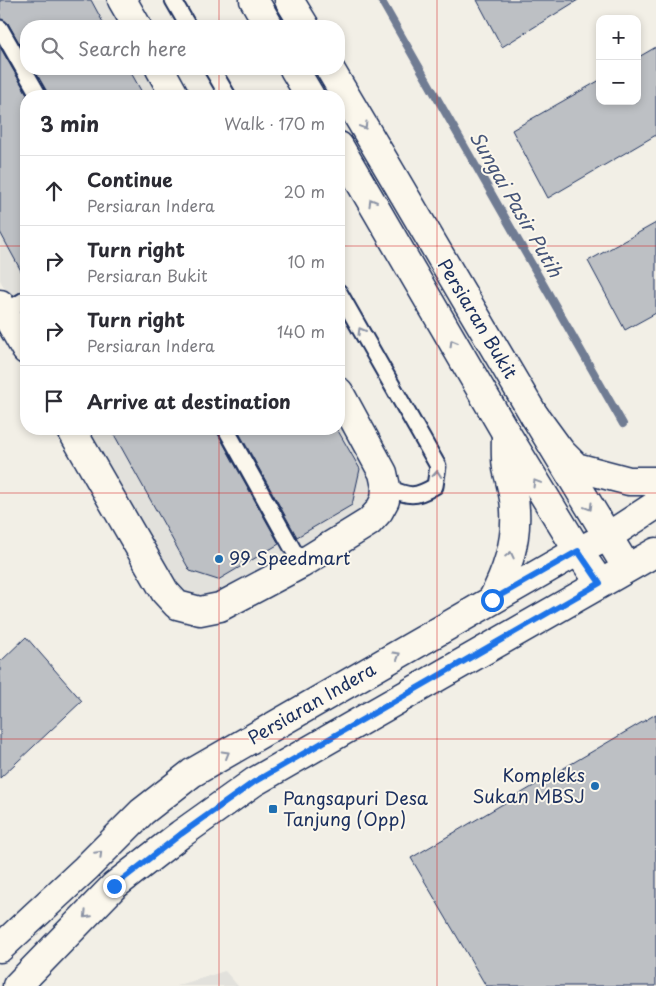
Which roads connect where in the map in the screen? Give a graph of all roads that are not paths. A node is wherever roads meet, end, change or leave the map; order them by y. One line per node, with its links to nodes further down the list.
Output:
1 (122, 0): 5 (main road)
2 (173, 0): 6 (lane)
3 (254, 0): 7 (main road)
4 (289, 0): 8 (main road)
5 (134, 20)
6 (185, 20)
7 (266, 20)
8 (301, 20)
9 (0, 28): 10 (lane)
10 (20, 63)
11 (27, 75): 16 (lane)
12 (163, 75): 17 (main road)
13 (216, 75): 18 (lane)
14 (298, 75): 19 (main road)
15 (334, 75): 20 (main road, Persiaran Bukit, one-way to 20)
16 (36, 90)
17 (172, 90)
18 (224, 90)
19 (306, 90)
20 (342, 90)
21 (345, 94): 27 (main road, Persiaran Bukit, one-way to 27)
22 (345, 156): 28 (main road, Persiaran Bukit, one-way to 22)
23 (345, 303): 32 (lane, one-way to 23)
24 (10, 305): 25 (main road)
25 (20, 333)
26 (345, 403): 32 (main road)
27 (534, 415): 31 (main road); 34 (main road, Persiaran Bukit, one-way to 34)
28 (506, 433): 35 (main road, Persiaran Bukit, one-way to 28); 40 (main road, one-way to 28)
29 (74, 435): 37 (main road)
30 (229, 435): 37 (lane)
31 (656, 481)
32 (386, 487): 37 (main road)
33 (656, 505): 34 (main road, Persiaran Indera)
34 (607, 537): 35 (main road, Persiaran Indera); 38 (main road, Persiaran Bukit)
35 (578, 551): 39 (main road, Persiaran Bukit); 40 (main road, Persiaran Indera)
36 (656, 552): 38 (main road)
37 (301, 564)
38 (627, 568): 39 (main road)
39 (600, 583): 42 (main road, one-way to 42)
40 (492, 600): 41 (main road, Persiaran Indera, one-way to 40)
41 (0, 948)
42 (17, 986)

